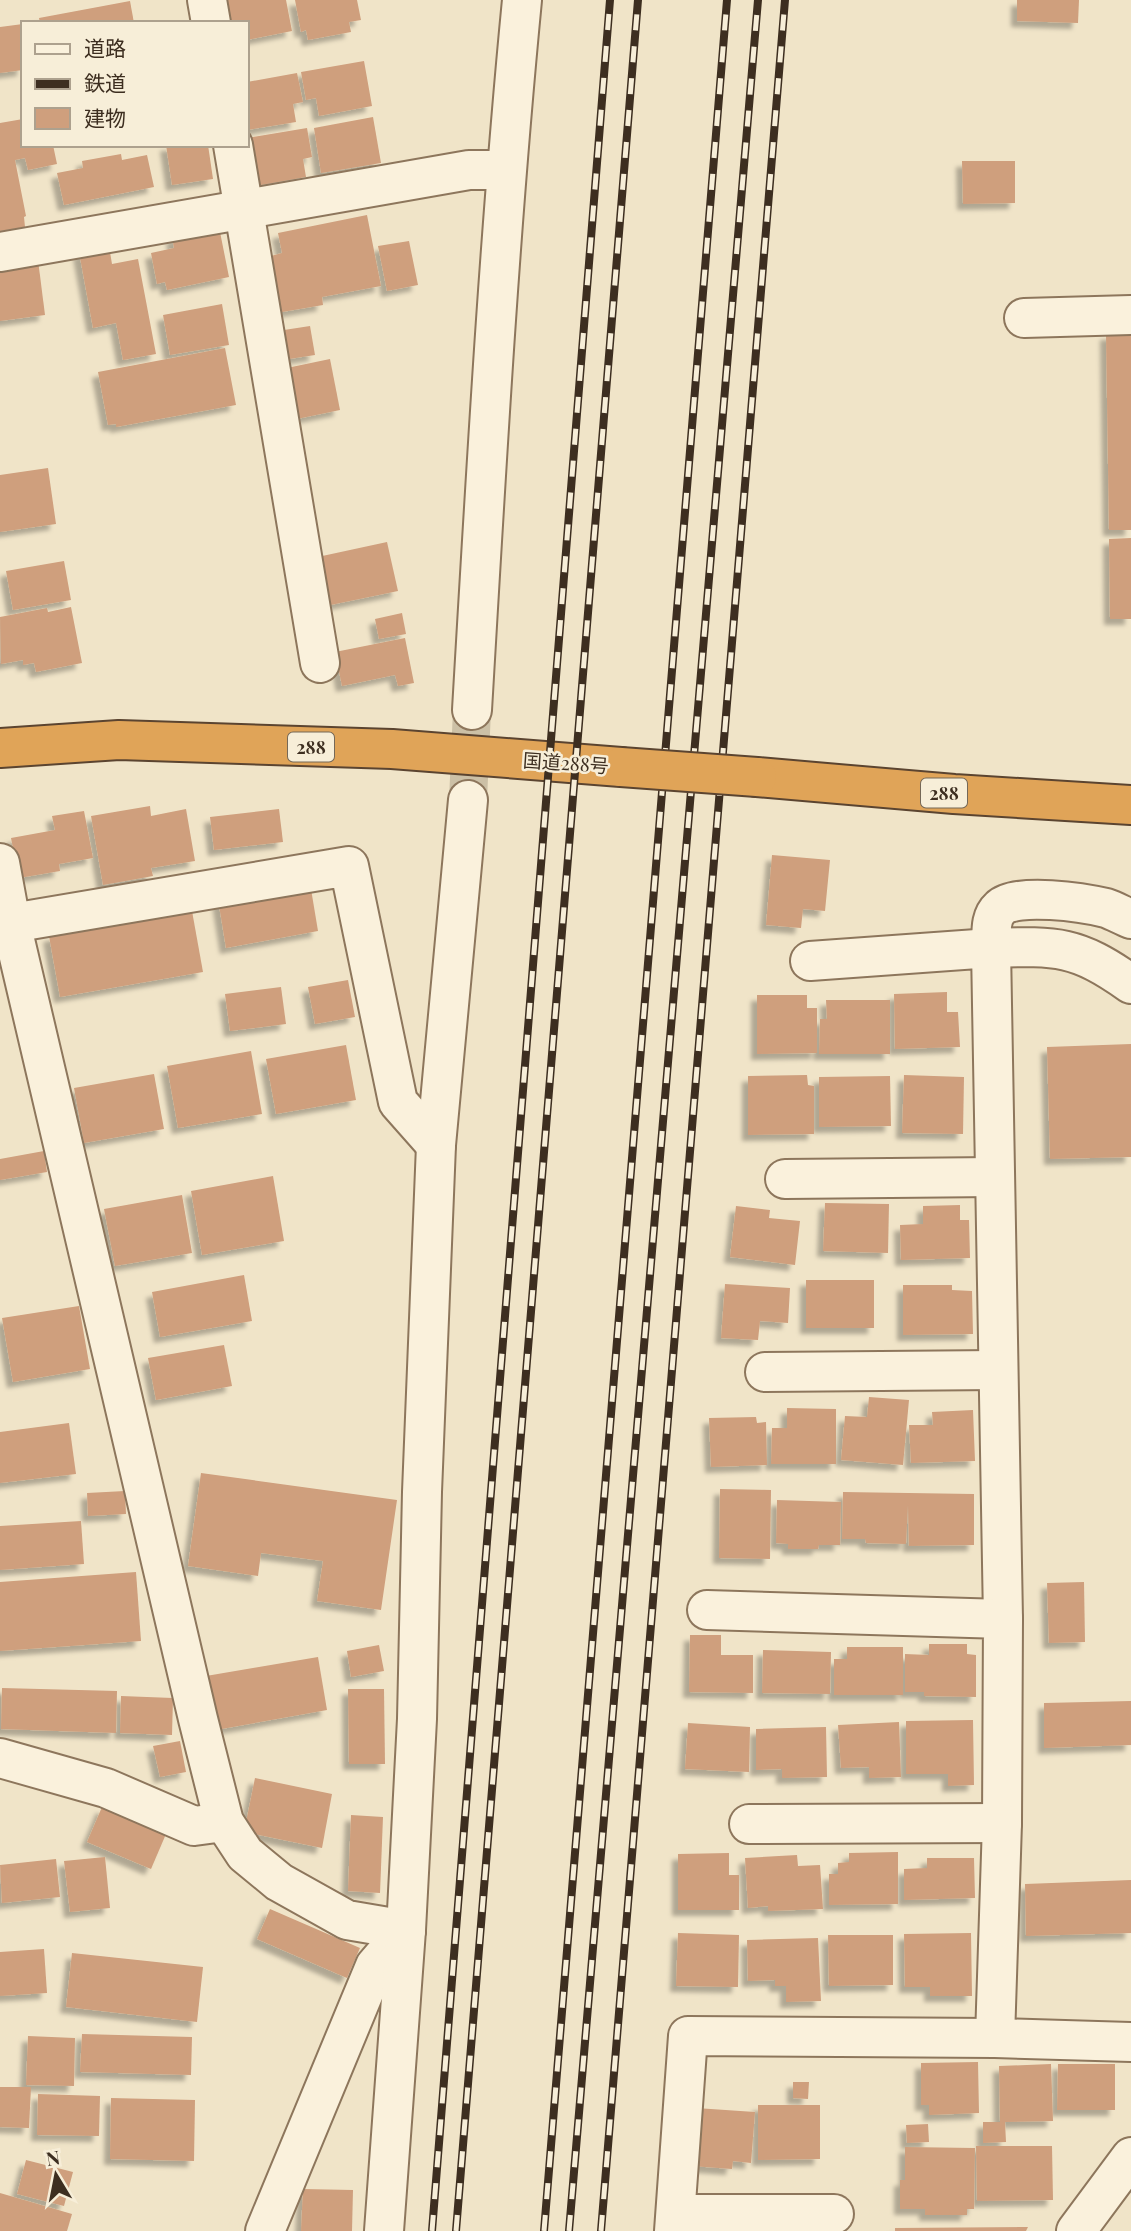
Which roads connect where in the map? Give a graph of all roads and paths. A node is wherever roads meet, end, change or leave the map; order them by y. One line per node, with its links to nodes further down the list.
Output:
1 (207, 0): 3 (street)
2 (522, 0): 5 (street)
3 (211, 21)
4 (233, 147): 6 (street)
5 (506, 170): 6 (street); 11 (street)
6 (245, 210): 7 (street); 10 (street)
7 (0, 252)
8 (1131, 315): 9 (street)
9 (1024, 318)
10 (320, 663)
11 (472, 710)
12 (0, 748): 14 (highway, 国道288号 / 288, bridge)
13 (468, 800): 21 (street)
14 (1131, 805)
15 (0, 863): 17 (street)
16 (1131, 919): 18 (street)
17 (6, 924): 21 (street); 29 (street)
18 (991, 948): 19 (street); 20 (street); 22 (street)
19 (810, 961)
20 (1131, 984)
21 (436, 1145): 32 (street)
22 (995, 1177): 23 (street); 24 (street)
23 (785, 1179)
24 (997, 1370): 25 (street); 27 (street)
25 (765, 1373)
26 (707, 1609): 27 (street)
27 (1003, 1619): 30 (street)
28 (0, 1758): 29 (street)
29 (224, 1822): 32 (street)
30 (1002, 1823): 31 (street); 33 (street)
31 (749, 1824)
32 (405, 1930): 38 (street); 39 (street)
33 (995, 2038): 34 (street); 37 (street)
34 (1131, 2042)
35 (1131, 2157): 40 (street)
36 (834, 2214): 37 (street)
37 (675, 2222)
38 (264, 2231)
39 (384, 2231)
40 (1075, 2231)

